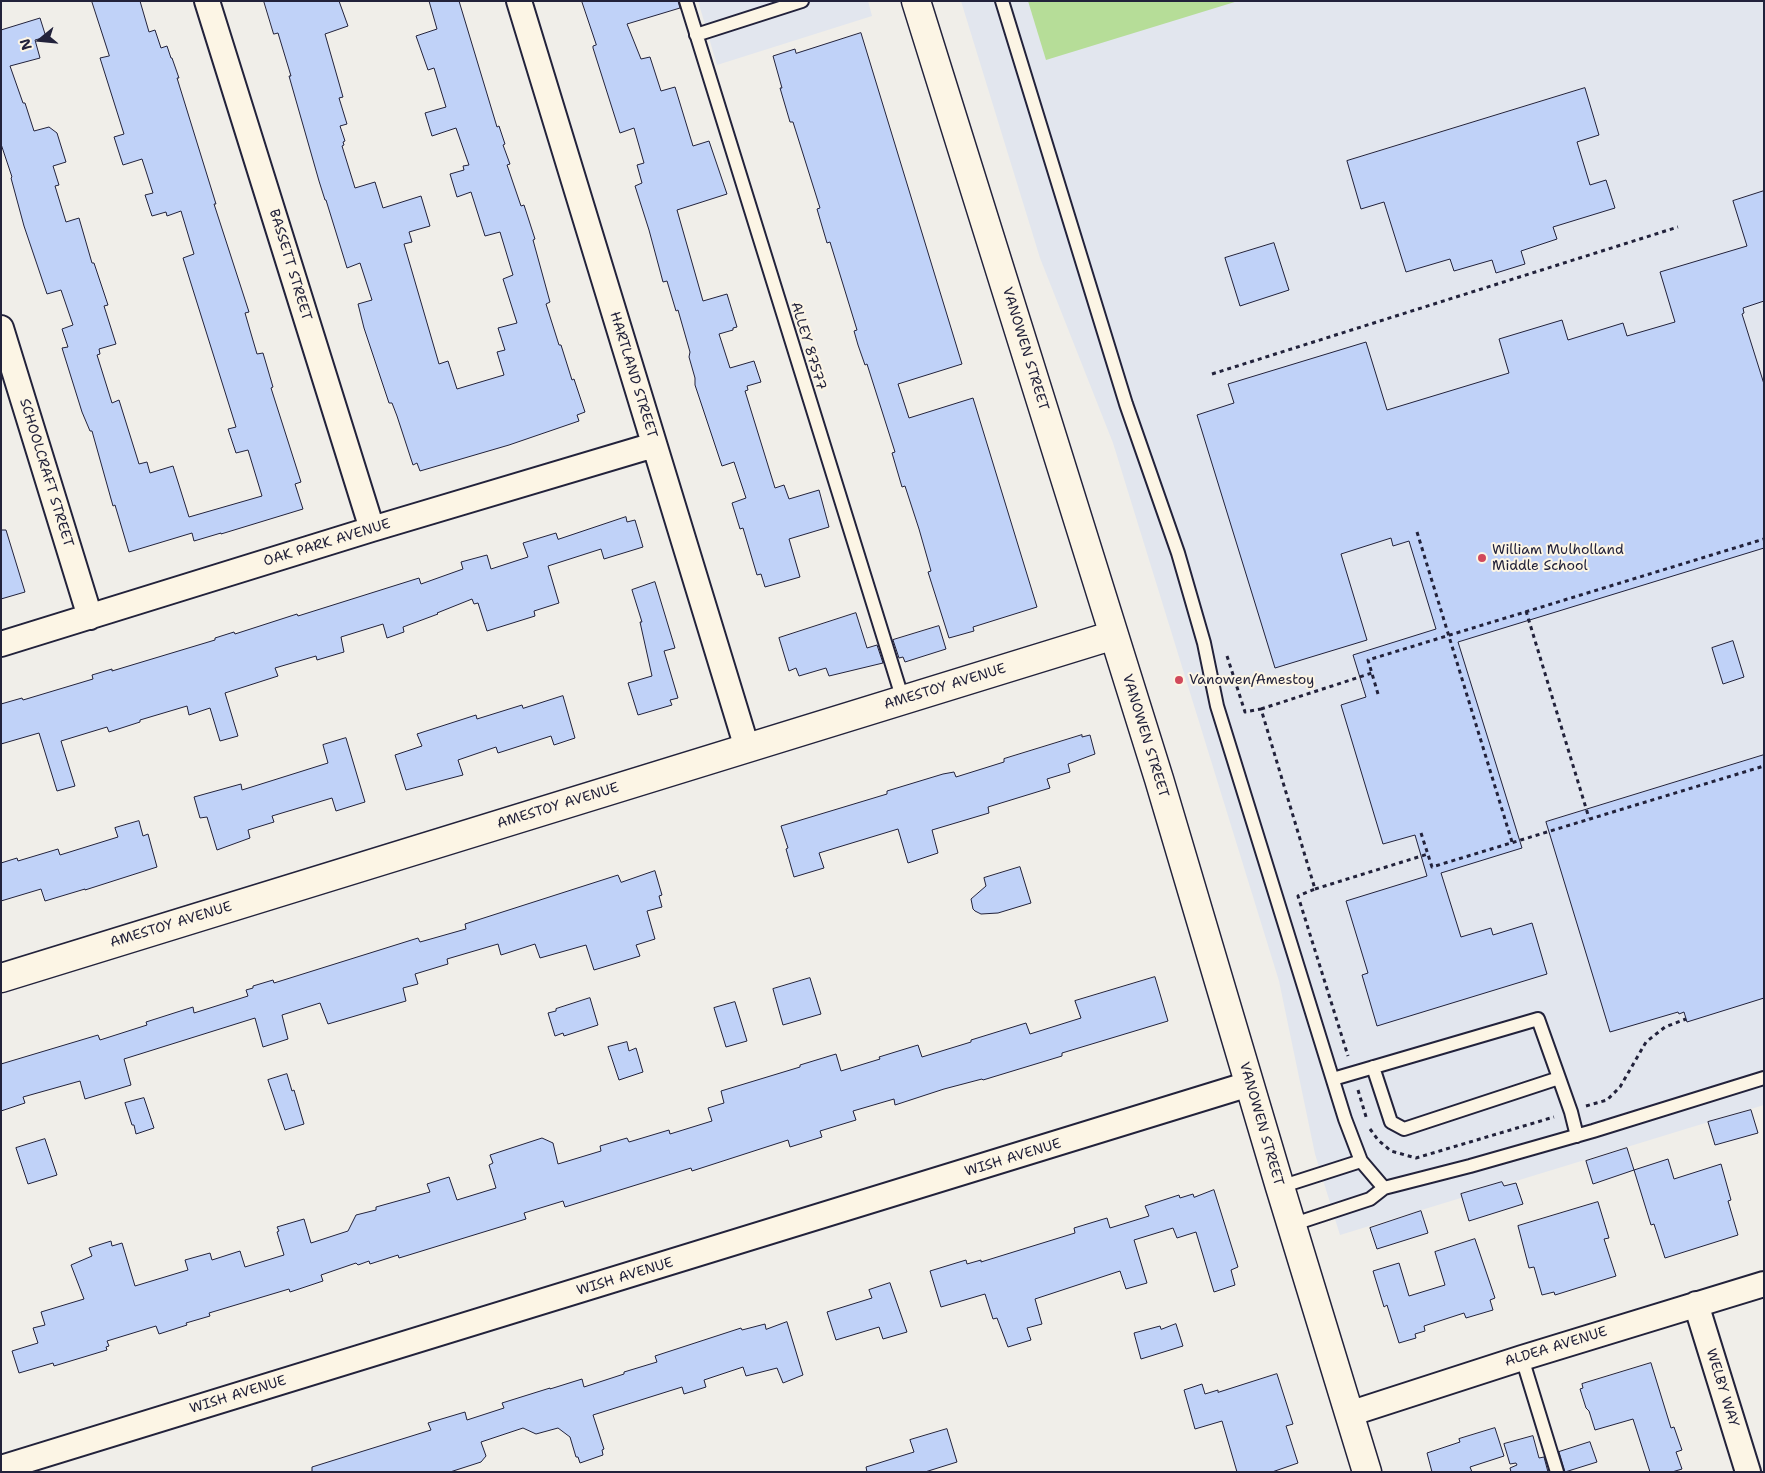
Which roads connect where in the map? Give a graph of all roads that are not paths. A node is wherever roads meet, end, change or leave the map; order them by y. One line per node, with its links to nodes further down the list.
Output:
1 (208, 1): 10 (street, BASSETT STREET)
2 (519, 1): 9 (street, HARTLAND STREET)
3 (686, 1): 7 (lane, ALLEY 87577)
4 (802, 1): 7 (lane)
5 (916, 1): 12 (main road, VANOWEN STREET)
6 (1002, 1): 20 (lane)
7 (696, 36): 14 (lane, ALLEY 87577)
8 (1, 328): 11 (street, SCHOOLCRAFT STREET)
9 (654, 445): 10 (street, OAK PARK AVENUE); 15 (street, HARTLAND STREET)
10 (372, 529): 11 (street, OAK PARK AVENUE)
11 (90, 618): 13 (street, OAK PARK AVENUE)
12 (1114, 635): 14 (main road, AMESTOY AVENUE); 21 (main road, VANOWEN STREET)
13 (1, 644)
14 (903, 700): 15 (main road, AMESTOY AVENUE)
15 (747, 748): 16 (main road, AMESTOY AVENUE)
16 (1, 978)
17 (1373, 1067): 18 (lane); 18 (lane); 20 (lane)
18 (1559, 1078): 22 (lane)
19 (1764, 1078): 22 (lane)
20 (1333, 1079): 23 (lane)
21 (1249, 1084): 24 (main road, VANOWEN STREET); 31 (street, WISH AVENUE)
22 (1577, 1136): 25 (lane)
23 (1361, 1161): 24 (lane); 25 (lane)
24 (1280, 1187): 26 (main road, VANOWEN STREET)
25 (1384, 1188): 26 (lane)
26 (1291, 1225): 30 (main road, VANOWEN STREET)
27 (1764, 1284): 28 (street, ALDEA AVENUE)
28 (1696, 1304): 29 (street, ALDEA AVENUE); 34 (street, WELBY WAY)
29 (1522, 1358): 30 (street, ALDEA AVENUE); 33 (lane)
30 (1349, 1414): 32 (main road, VANOWEN STREET)
31 (1, 1468)
32 (1367, 1472)
33 (1556, 1472)
34 (1748, 1472)

